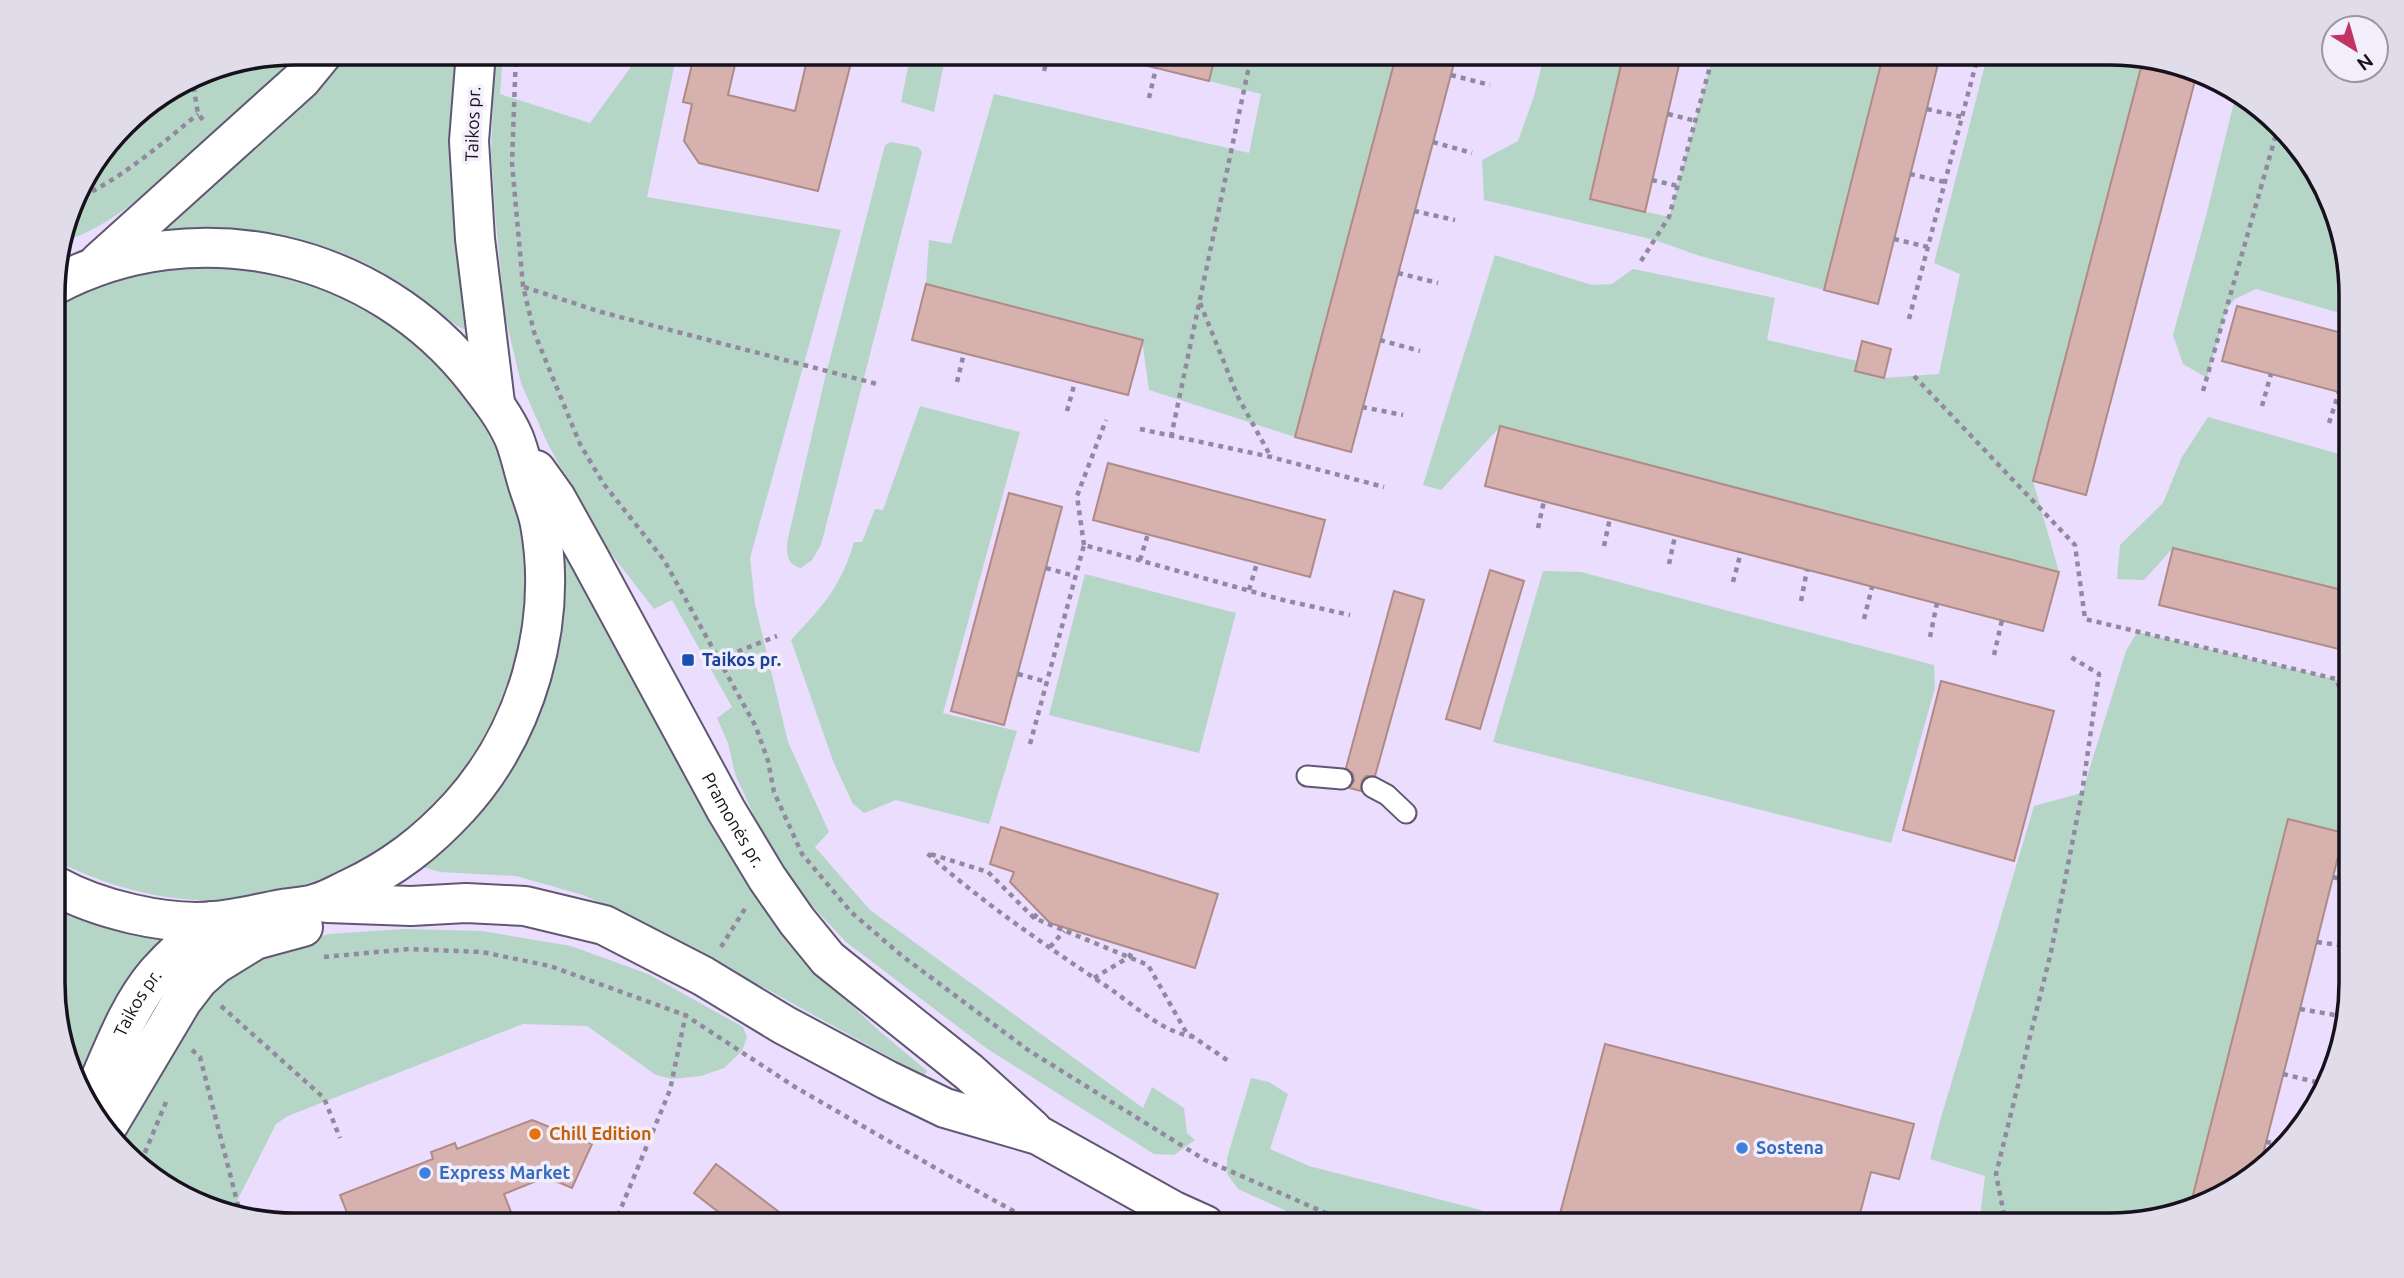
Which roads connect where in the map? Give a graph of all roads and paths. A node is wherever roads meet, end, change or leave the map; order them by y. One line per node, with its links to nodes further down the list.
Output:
1 (314, 65): 32 (main road)
2 (475, 65): 52 (main road, Taikos pr.)
3 (516, 65): 34 (path)
4 (1046, 65): 9 (path)
5 (1249, 65): 35 (path)
6 (1711, 65): 17 (path)
7 (1976, 65): 16 (path)
8 (1157, 68): 13 (path)
9 (1044, 71)
10 (1451, 75): 11 (path)
11 (1490, 85)
12 (194, 88): 25 (path)
13 (1149, 98)
14 (1927, 109): 16 (path)
15 (1668, 114): 17 (path)
16 (1962, 117): 23 (path)
17 (1696, 121): 24 (path)
18 (2276, 136): 45 (path)
19 (1433, 142): 20 (path)
20 (1472, 153)
21 (1910, 174): 23 (path)
22 (1652, 180): 24 (path)
23 (1945, 182): 29 (path)
24 (1678, 186): 30 (path)
25 (88, 194)
26 (1414, 211): 27 (path)
27 (1455, 220)
28 (1894, 239): 29 (path)
29 (1928, 247): 36 (path)
30 (1641, 261)
31 (1398, 273): 33 (path)
32 (70, 275): 52 (main road, Pramonės pr.)
33 (1438, 283)
34 (523, 286): 44 (path); 84 (path)
35 (1200, 302): 55 (path); 56 (path)
36 (1909, 320)
37 (1380, 340): 38 (path)
38 (1420, 351)
39 (964, 353): 43 (path)
40 (2271, 374): 47 (path)
41 (1914, 376): 87 (path)
42 (1075, 382): 49 (path)
43 (957, 383)
44 (877, 384)
45 (2203, 391)
46 (2339, 392): 53 (path)
47 (2262, 406)
48 (1363, 407): 50 (path)
49 (1067, 411)
50 (1403, 415)
51 (1106, 420): 63 (path)
52 (504, 421): 95 (main road, Pramonės pr.); 98 (main road)
53 (2329, 423)
54 (1140, 429): 55 (path)
55 (1171, 437): 56 (path)
56 (1271, 457): 57 (path)
57 (1384, 487)
58 (1544, 501): 60 (path)
59 (1610, 518): 64 (path)
60 (1538, 528)
61 (1148, 534): 66 (path)
62 (1675, 536): 68 (path)
63 (1084, 545): 66 (path); 71 (path)
64 (1604, 546)
65 (1741, 552): 72 (path)
66 (1139, 560): 74 (path)
67 (1257, 563): 74 (path)
68 (1669, 564)
69 (1046, 568): 71 (path)
70 (1807, 570): 75 (path)
71 (1075, 576): 86 (path)
72 (1733, 582)
73 (1872, 587): 78 (path)
74 (1249, 590): 77 (path)
75 (1801, 601)
76 (1937, 603): 81 (path)
77 (1350, 615)
78 (1864, 619)
79 (2002, 620): 82 (path)
80 (777, 636): 84 (path)
81 (1930, 637)
82 (1994, 655)
83 (2069, 656): 136 (path)
84 (719, 659): 93 (path)
85 (1018, 674): 86 (path)
86 (1047, 682): 88 (path)
87 (2339, 685)
88 (1031, 744)
89 (1307, 776): 90 (lane)
90 (1342, 779)
91 (1372, 787): 92 (lane)
92 (1406, 813)
93 (802, 854): 95 (path); 135 (path)
94 (2333, 877): 96 (path)
95 (767, 878): 110 (path); 126 (main road, Pramonės pr.)
96 (2339, 879)
97 (65, 891): 102 (main road)
98 (318, 903): 99 (main road, Pramonės pr.); 102 (main road)
99 (411, 906): 110 (main road, Pramonės pr.); 125 (main road)
100 (1039, 911): 101 (path)
101 (1034, 918): 103 (path); 106 (path)
102 (213, 921): 123 (main road, Taikos pr.)
103 (1064, 931): 106 (path); 109 (path)
104 (2317, 942): 105 (path)
105 (2339, 945)
106 (1050, 947): 111 (path)
107 (1134, 949): 109 (path)
108 (319, 957): 115 (path)
109 (1129, 957): 111 (path); 118 (path)
110 (703, 976): 115 (path); 126 (main road, Pramonės pr.)
111 (1094, 978): 118 (path)
112 (229, 996): 113 (path)
113 (221, 1006): 117 (path); 127 (path)
114 (2300, 1009): 116 (path)
115 (685, 1015): 132 (path); 133 (path)
116 (2335, 1015)
117 (213, 1016)
118 (1194, 1037): 120 (path)
119 (184, 1060): 131 (path)
120 (1230, 1062)
121 (2283, 1074): 122 (path)
122 (2317, 1082)
123 (94, 1094)
124 (167, 1098): 130 (path)
125 (111, 1121)
126 (1038, 1135): 134 (main road, Pramonės pr.)
127 (340, 1138)
128 (2266, 1142): 129 (path)
129 (2274, 1143)
130 (143, 1156)
131 (238, 1206)
132 (619, 1213)
133 (1017, 1213)
134 (1178, 1213)
135 (1326, 1213)
136 (2004, 1213)

